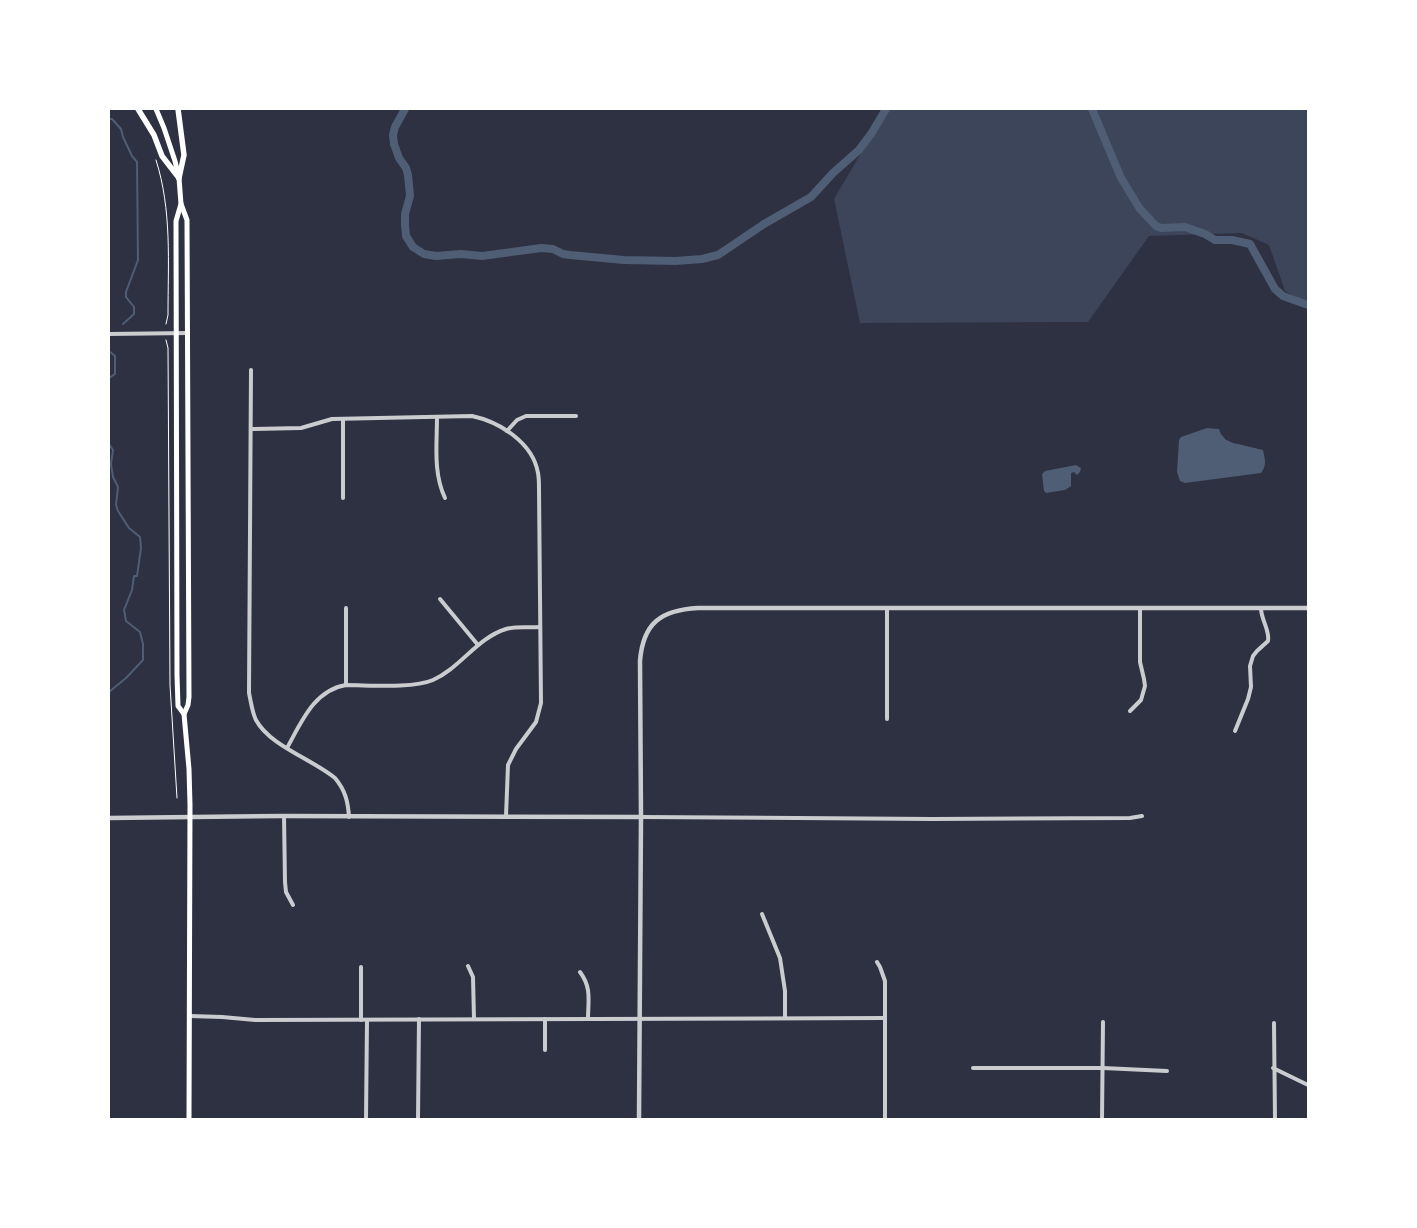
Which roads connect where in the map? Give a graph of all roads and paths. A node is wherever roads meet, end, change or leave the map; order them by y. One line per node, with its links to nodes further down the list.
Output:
1 (138, 109): 5 (main road)
2 (156, 109): 5 (main road)
3 (178, 109): 5 (main road)
4 (156, 158): 7 (path)
5 (178, 178): 6 (main road)
6 (181, 204): 8 (main road); 9 (main road)
7 (166, 324)
8 (188, 332): 9 (street); 31 (main road)
9 (176, 333): 10 (street); 31 (main road)
10 (109, 334)
11 (166, 340): 12 (path)
12 (168, 348)
13 (250, 370): 17 (street)
14 (576, 416): 18 (street)
15 (436, 417): 16 (street); 18 (street); 20 (street)
16 (343, 419): 17 (street); 19 (street)
17 (251, 429): 34 (street)
18 (506, 430): 27 (street)
19 (343, 498)
20 (445, 498)
21 (440, 599): 28 (street)
22 (346, 608): 29 (street)
23 (887, 608): 24 (street); 32 (street); 40 (street)
24 (1140, 608): 25 (street); 30 (street)
25 (1261, 608): 26 (street); 33 (street)
26 (1308, 608)
27 (540, 627): 28 (street); 36 (street)
28 (478, 646): 29 (street)
29 (346, 685): 34 (street)
30 (1130, 711)
31 (184, 714): 38 (main road)
32 (887, 719)
33 (1235, 731)
34 (286, 748): 39 (street)
35 (284, 816): 38 (street); 39 (street); 42 (street)
36 (506, 816): 39 (street); 40 (street)
37 (1142, 816): 40 (street)
38 (190, 817): 41 (street); 48 (main road)
39 (349, 817)
40 (641, 817): 55 (street)
41 (109, 818)
42 (293, 905)
43 (762, 914): 49 (street)
44 (877, 962): 50 (street)
45 (468, 966): 52 (street)
46 (361, 967): 56 (street)
47 (580, 972): 54 (street)
48 (190, 1016): 56 (street); 66 (main road)
49 (785, 1018): 50 (street); 55 (street)
50 (885, 1018): 70 (street)
51 (419, 1019): 52 (street); 57 (street); 68 (street)
52 (474, 1019): 53 (street)
53 (544, 1019): 54 (street); 60 (street)
54 (588, 1019): 55 (street)
55 (640, 1019): 69 (street)
56 (361, 1020): 57 (street)
57 (367, 1020): 67 (street)
58 (1103, 1022): 62 (street)
59 (1274, 1023): 63 (street)
60 (545, 1050)
61 (973, 1068): 62 (street)
62 (1103, 1068): 64 (street); 71 (street)
63 (1273, 1068): 65 (street); 72 (street)
64 (1167, 1071)
65 (1308, 1085)
66 (189, 1119)
67 (366, 1119)
68 (418, 1119)
69 (639, 1119)
70 (884, 1119)
71 (1102, 1119)
72 (1275, 1119)

